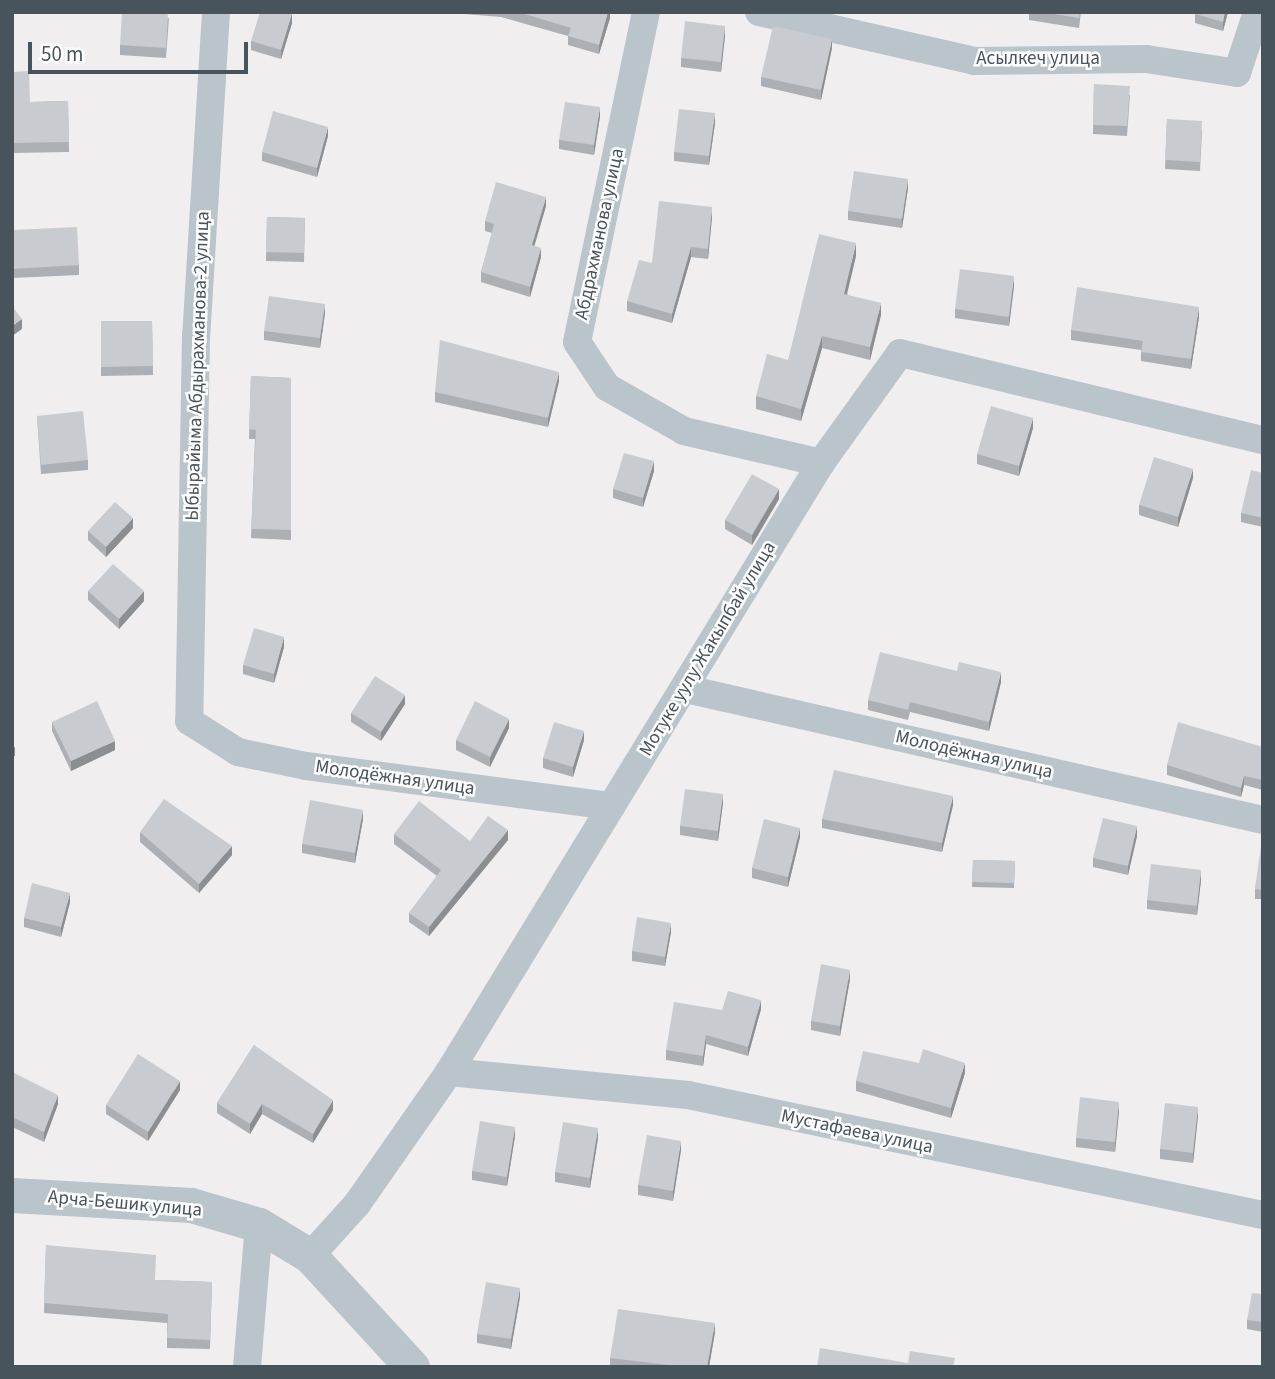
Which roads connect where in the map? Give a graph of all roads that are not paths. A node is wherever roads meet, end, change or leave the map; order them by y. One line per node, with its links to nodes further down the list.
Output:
1 (216, 12): 8 (street, Ыбырайыма Абдырахманова-2 улица)
2 (646, 12): 6 (street, Абдрахманова улица)
3 (759, 12): 4 (street, Асылкеч улица)
4 (1257, 12)
5 (1263, 440): 6 (street, Мотуке уулу Жакыпбай улица)
6 (821, 463): 7 (street, Мотуке уулу Жакыпбай улица)
7 (686, 689): 9 (street, Мотуке уулу Жакыпбай улица); 10 (street, Молодёжная улица)
8 (189, 721): 9 (street, Молодёжная улица)
9 (611, 806): 11 (street, Мотуке уулу Жакыпбай улица)
10 (1263, 820)
11 (449, 1072): 13 (street, Мустафаева улица); 15 (street, Мотуке уулу Жакыпбай улица)
12 (12, 1195): 14 (street, Арча-Бешик улица)
13 (1263, 1215)
14 (259, 1225): 15 (street, Арча-Бешик улица); 16 (street)
15 (310, 1256): 17 (street, Арча-Бешик улица)
16 (247, 1367)
17 (412, 1367)

